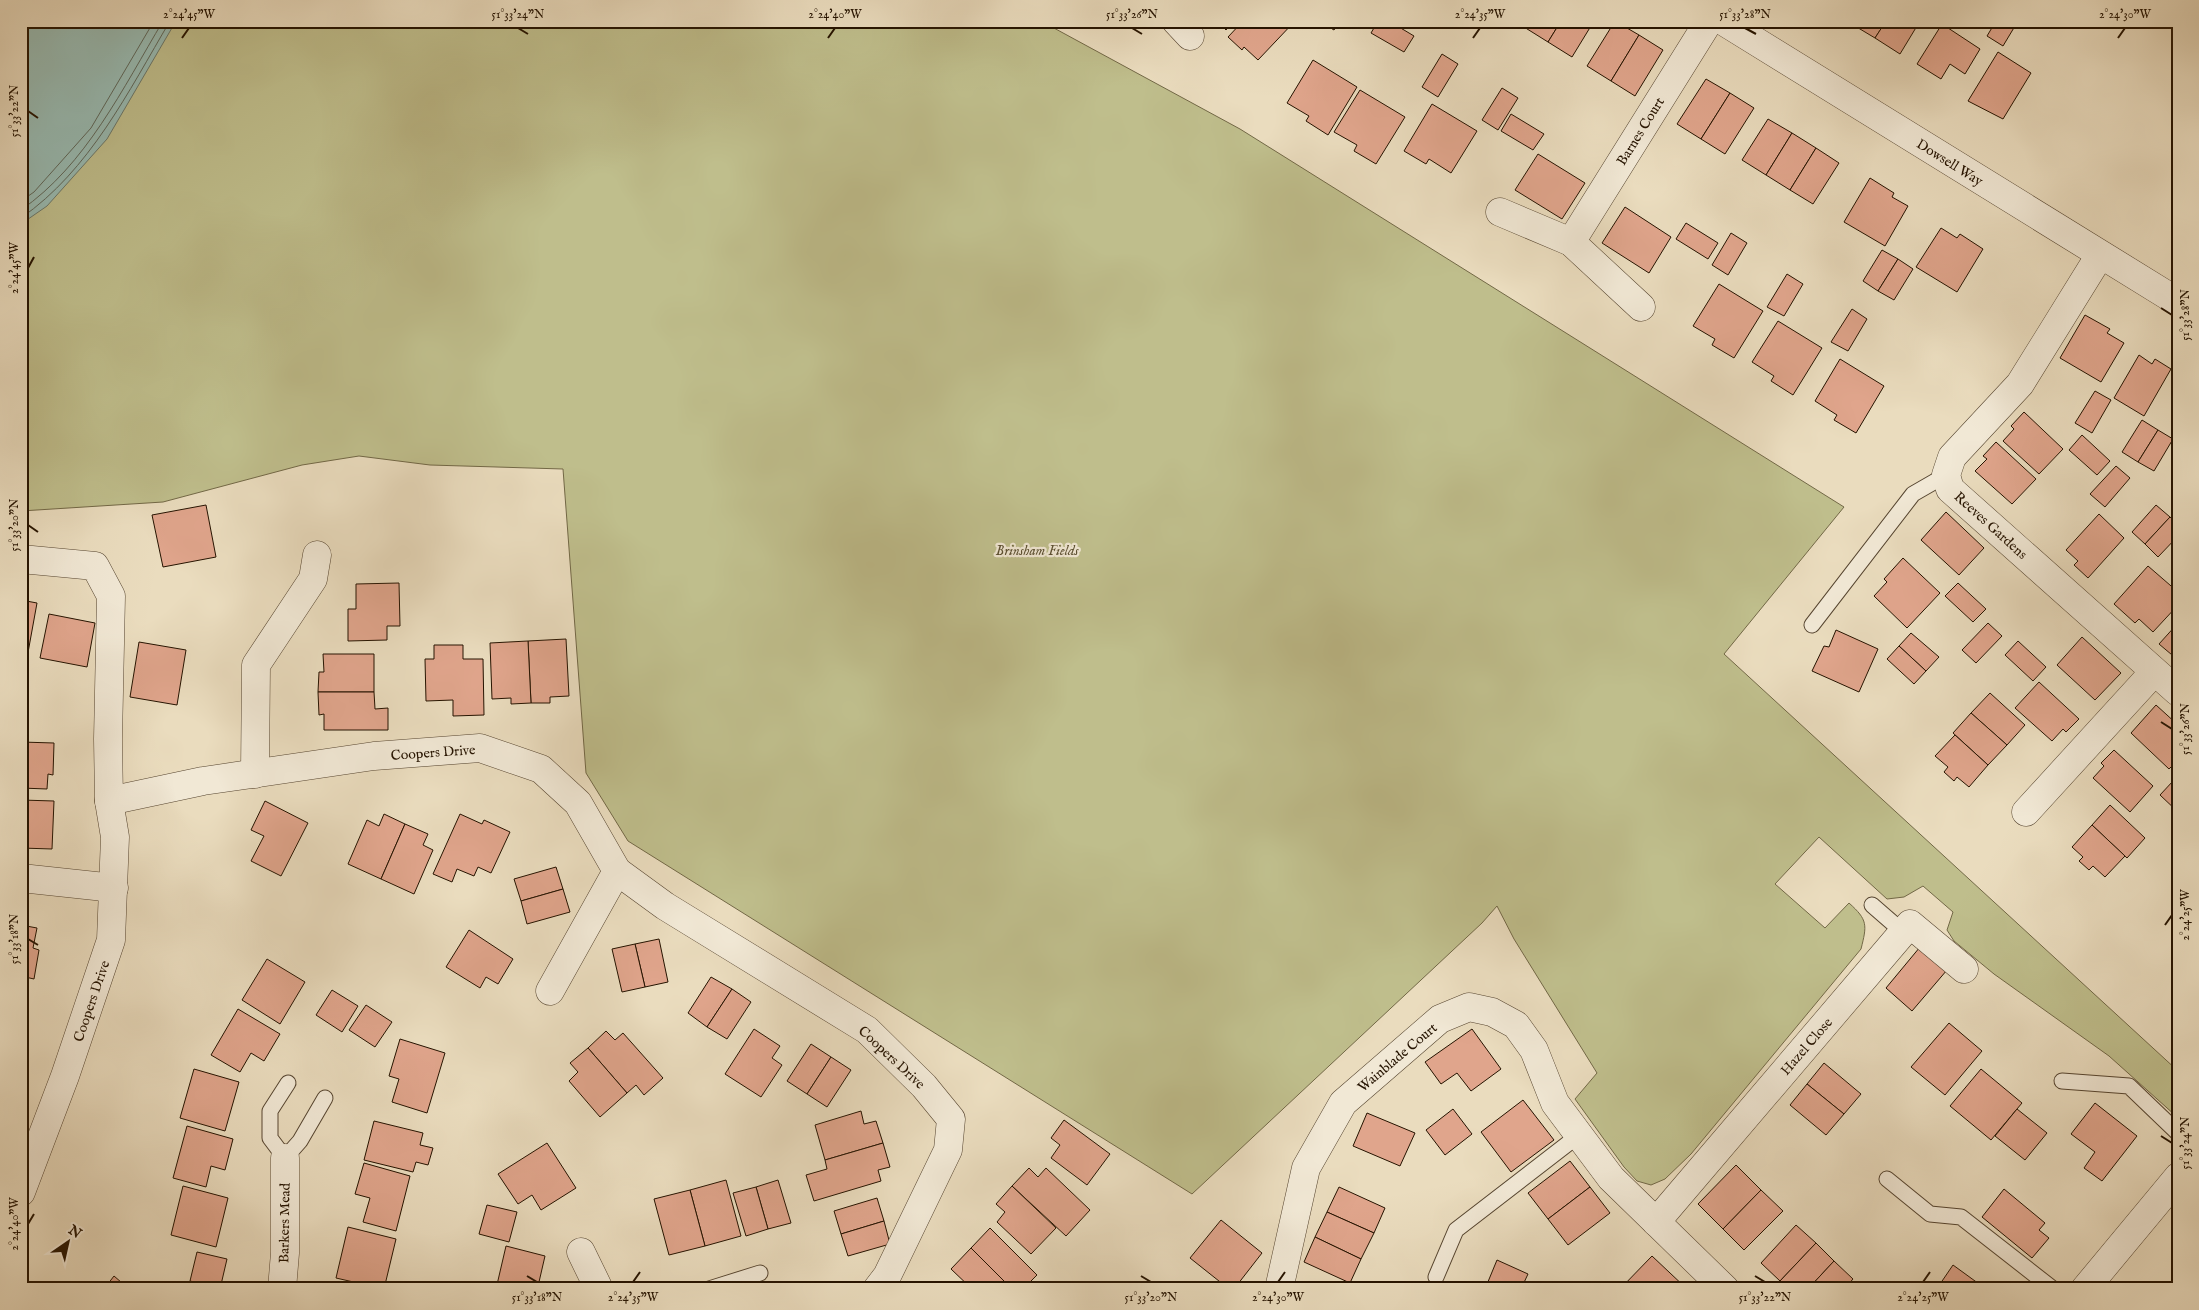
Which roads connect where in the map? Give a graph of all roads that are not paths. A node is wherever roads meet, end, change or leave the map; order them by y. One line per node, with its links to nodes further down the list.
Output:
1 (1709, 21): 4 (street, Barnes Court)
2 (1723, 21): 5 (street, Dowsell Way)
3 (1500, 212): 4 (street)
4 (1571, 242): 7 (street)
5 (2100, 255): 6 (street, Dowsell Way); 8 (street)
6 (2178, 302)
7 (1641, 307)
8 (1946, 475): 11 (lane); 12 (street, Reeves Gardens)
9 (316, 555): 14 (street)
10 (21, 559): 15 (street, Coopers Drive)
11 (1812, 625)
12 (2154, 672): 13 (street, Reeves Gardens); 16 (street)
13 (2178, 692)
14 (255, 774): 15 (street, Coopers Drive); 17 (street, Coopers Drive)
15 (109, 801): 19 (street, Coopers Drive)
16 (2026, 812)
17 (618, 871): 23 (street); 40 (street, Coopers Drive)
18 (21, 878): 19 (street)
19 (114, 888): 32 (street, Coopers Drive)
20 (1872, 905): 21 (lane)
21 (1903, 932): 22 (street); 33 (street, Hazel Close)
22 (1964, 969)
23 (550, 991)
24 (2062, 1081): 27 (lane)
25 (288, 1083): 29 (lane)
26 (325, 1098): 29 (lane)
27 (2178, 1133)
28 (1579, 1135): 33 (street, Wainblade Court); 36 (lane); 41 (street, Wainblade Court)
29 (285, 1158): 37 (street, Barkers Mead)
30 (2178, 1178): 44 (street)
31 (1887, 1179): 43 (lane)
32 (21, 1192)
33 (1656, 1222): 42 (street, Wainblade Court)
34 (581, 1252): 38 (street)
35 (760, 1273): 39 (lane)
36 (1436, 1277)
37 (282, 1289)
38 (599, 1289)
39 (709, 1289)
40 (877, 1289)
41 (1279, 1289)
42 (1725, 1289)
43 (2053, 1289)
44 (2085, 1289)

